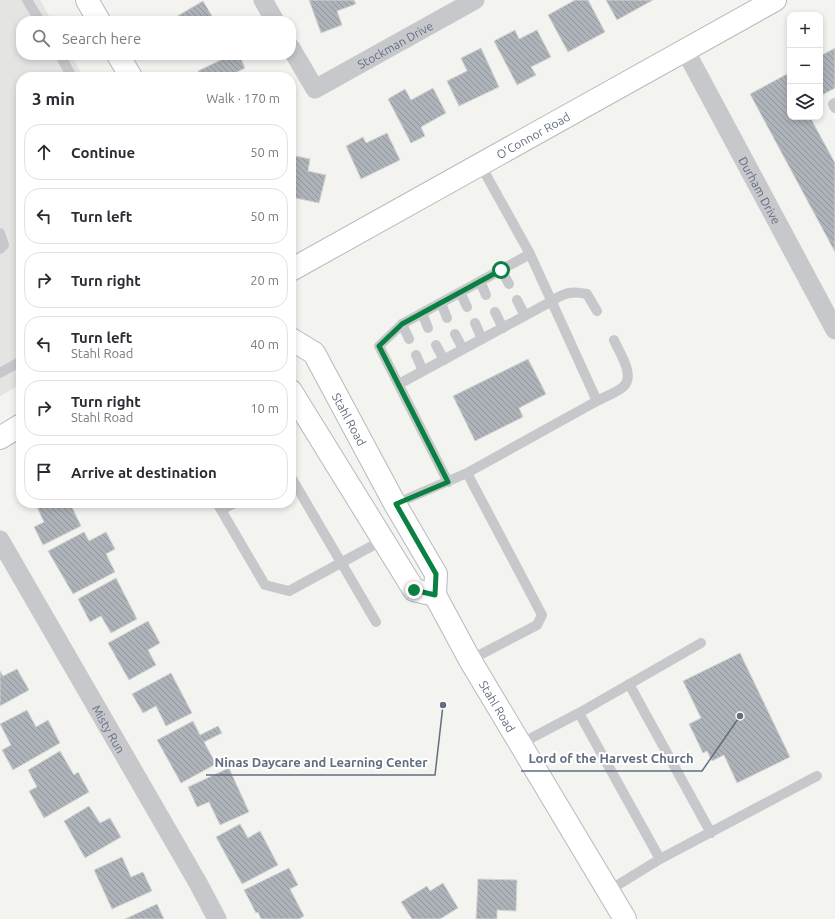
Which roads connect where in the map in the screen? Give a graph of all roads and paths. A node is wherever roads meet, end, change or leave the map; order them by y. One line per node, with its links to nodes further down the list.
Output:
1 (27, 0): 6 (lane)
2 (87, 0): 7 (street)
3 (264, 0): 8 (street)
4 (475, 0): 10 (street, Stockman Drive)
5 (775, 0): 9 (street, O'Connor Road)
6 (37, 16)
7 (96, 16)
8 (273, 16)
9 (685, 50): 17 (street, O'Connor Road); 40 (street, Durham Drive)
10 (296, 57)
11 (63, 60): 13 (lane)
12 (121, 60): 14 (street)
13 (69, 72)
14 (128, 72)
15 (835, 103): 16 (lane)
16 (835, 108)
17 (480, 164): 20 (lane); 21 (street, O'Connor Road)
18 (0, 233): 19 (lane)
19 (0, 249)
20 (530, 254): 22 (lane); 28 (lane)
21 (296, 267)
22 (501, 270): 23 (lane); 24 (lane)
23 (480, 281): 25 (lane); 26 (lane)
24 (509, 284)
25 (460, 292): 29 (lane); 30 (lane)
26 (486, 295)
27 (517, 300): 34 (lane)
28 (552, 301): 31 (lane); 34 (lane); 55 (lane)
29 (440, 303): 33 (lane); 35 (lane)
30 (467, 307)
31 (598, 311)
32 (495, 312): 39 (lane)
33 (422, 313): 37 (lane); 38 (lane)
34 (525, 316): 39 (lane)
35 (447, 318)
36 (475, 323): 43 (lane)
37 (402, 324): 42 (lane); 53 (lane)
38 (428, 328)
39 (503, 328): 43 (lane)
40 (835, 330)
41 (455, 334): 47 (lane)
42 (409, 339)
43 (482, 339): 47 (lane)
44 (614, 340): 55 (lane)
45 (296, 342): 61 (street, Stahl Road)
46 (436, 345): 49 (lane)
47 (463, 349): 49 (lane)
48 (416, 355): 51 (lane)
49 (444, 360): 51 (lane)
50 (16, 364): 52 (lane)
51 (423, 371): 53 (lane)
52 (0, 373)
53 (399, 384): 59 (lane)
54 (296, 399): 64 (street)
55 (598, 401): 58 (lane)
56 (16, 428): 57 (street)
57 (0, 438)
58 (467, 474): 59 (lane); 69 (lane)
59 (448, 482): 61 (lane)
60 (296, 486): 65 (lane)
61 (396, 504): 66 (street, Stahl Road)
62 (220, 508): 65 (lane)
63 (0, 540): 77 (street, Misty Run)
64 (383, 540): 65 (lane); 66 (street)
65 (341, 562): 67 (lane)
66 (435, 595): 69 (street, Stahl Road)
67 (376, 622)
68 (701, 643): 70 (lane)
69 (470, 660): 72 (street, Stahl Road)
70 (629, 684): 71 (lane); 74 (lane)
71 (579, 712): 72 (lane); 75 (lane)
72 (520, 744): 76 (street, Stahl Road)
73 (818, 776): 74 (lane)
74 (712, 833): 75 (lane)
75 (660, 859): 76 (lane)
76 (608, 891): 78 (street, Stahl Road)
77 (217, 919)
78 (625, 919)

